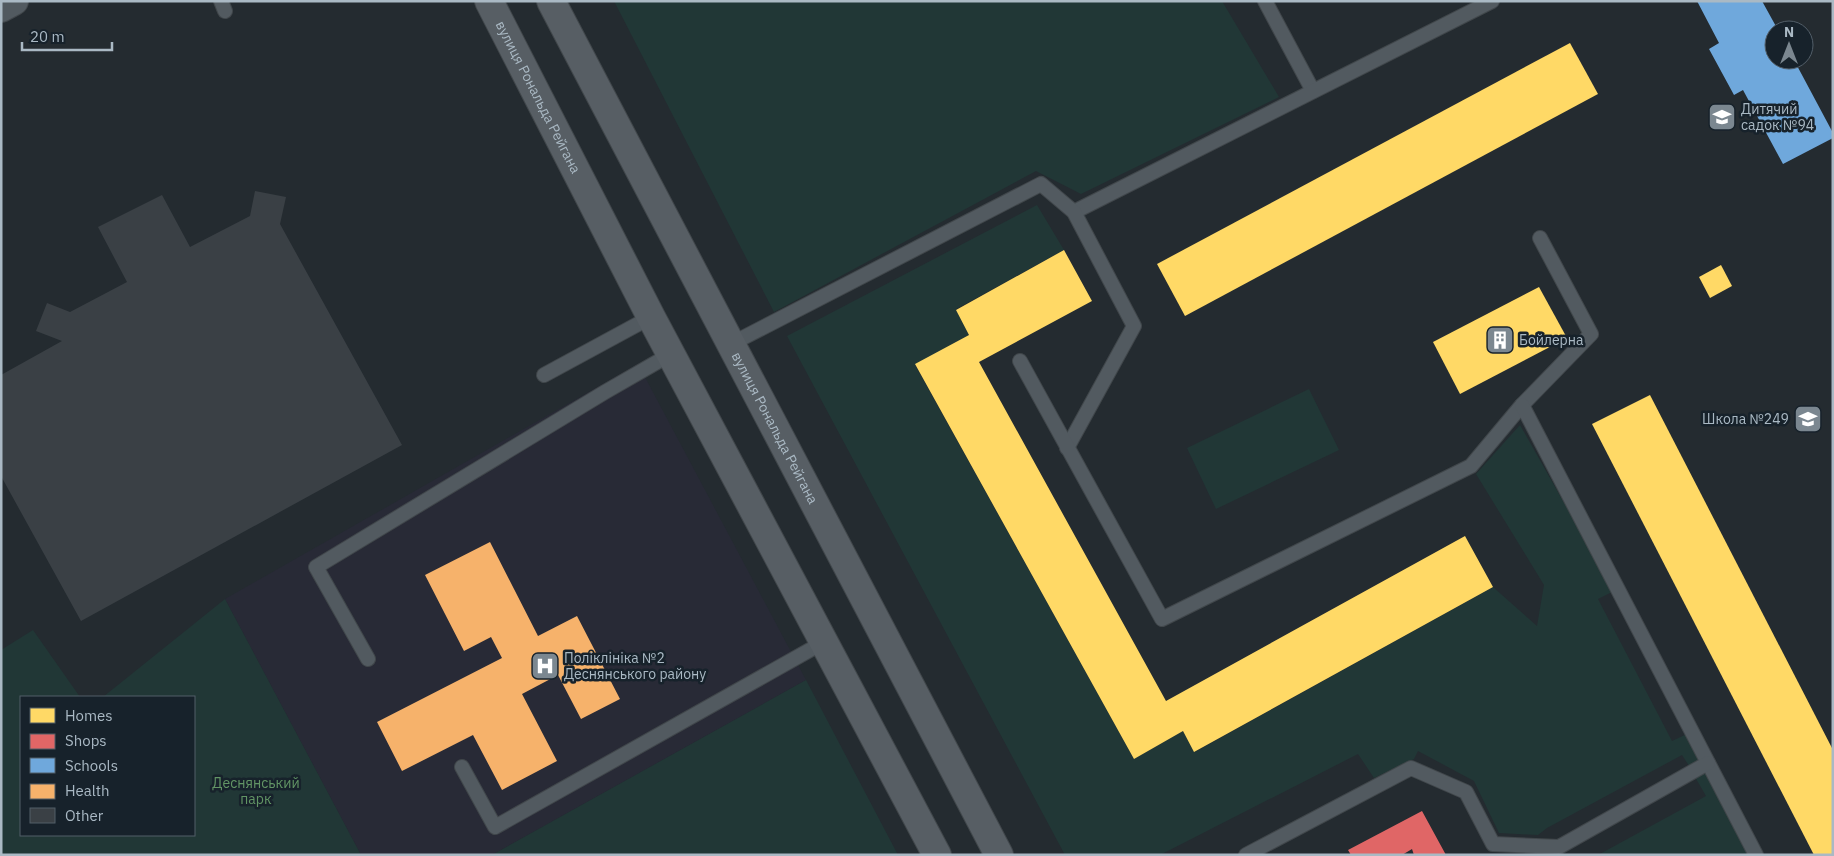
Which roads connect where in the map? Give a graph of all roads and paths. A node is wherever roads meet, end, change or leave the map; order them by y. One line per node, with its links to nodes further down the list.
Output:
1 (14, 1): 6 (street)
2 (489, 1): 10 (main road, вулиця Рональда Рейгана)
3 (551, 1): 11 (main road, вулиця Рональда Рейгана)
4 (1265, 1): 7 (lane)
5 (1492, 1): 7 (lane)
6 (1, 8)
7 (1313, 92): 8 (lane)
8 (1074, 212): 11 (lane); 16 (lane)
9 (1540, 238): 15 (lane)
10 (651, 317): 12 (main road, вулиця Рональда Рейгана); 14 (lane)
11 (731, 344): 23 (main road, вулиця Рональда Рейгана)
12 (671, 354): 17 (main road, вулиця Рональда Рейгана); 18 (lane)
13 (1020, 361): 16 (lane)
14 (544, 375)
15 (1522, 405): 16 (lane); 19 (lane)
16 (1067, 448)
17 (824, 642): 20 (lane); 22 (main road, вулиця Рональда Рейгана)
18 (368, 659)
19 (1708, 763): 21 (lane); 25 (lane)
20 (462, 767)
21 (1495, 849): 24 (lane)
22 (937, 855)
23 (1000, 855)
24 (1246, 855)
25 (1756, 855)

